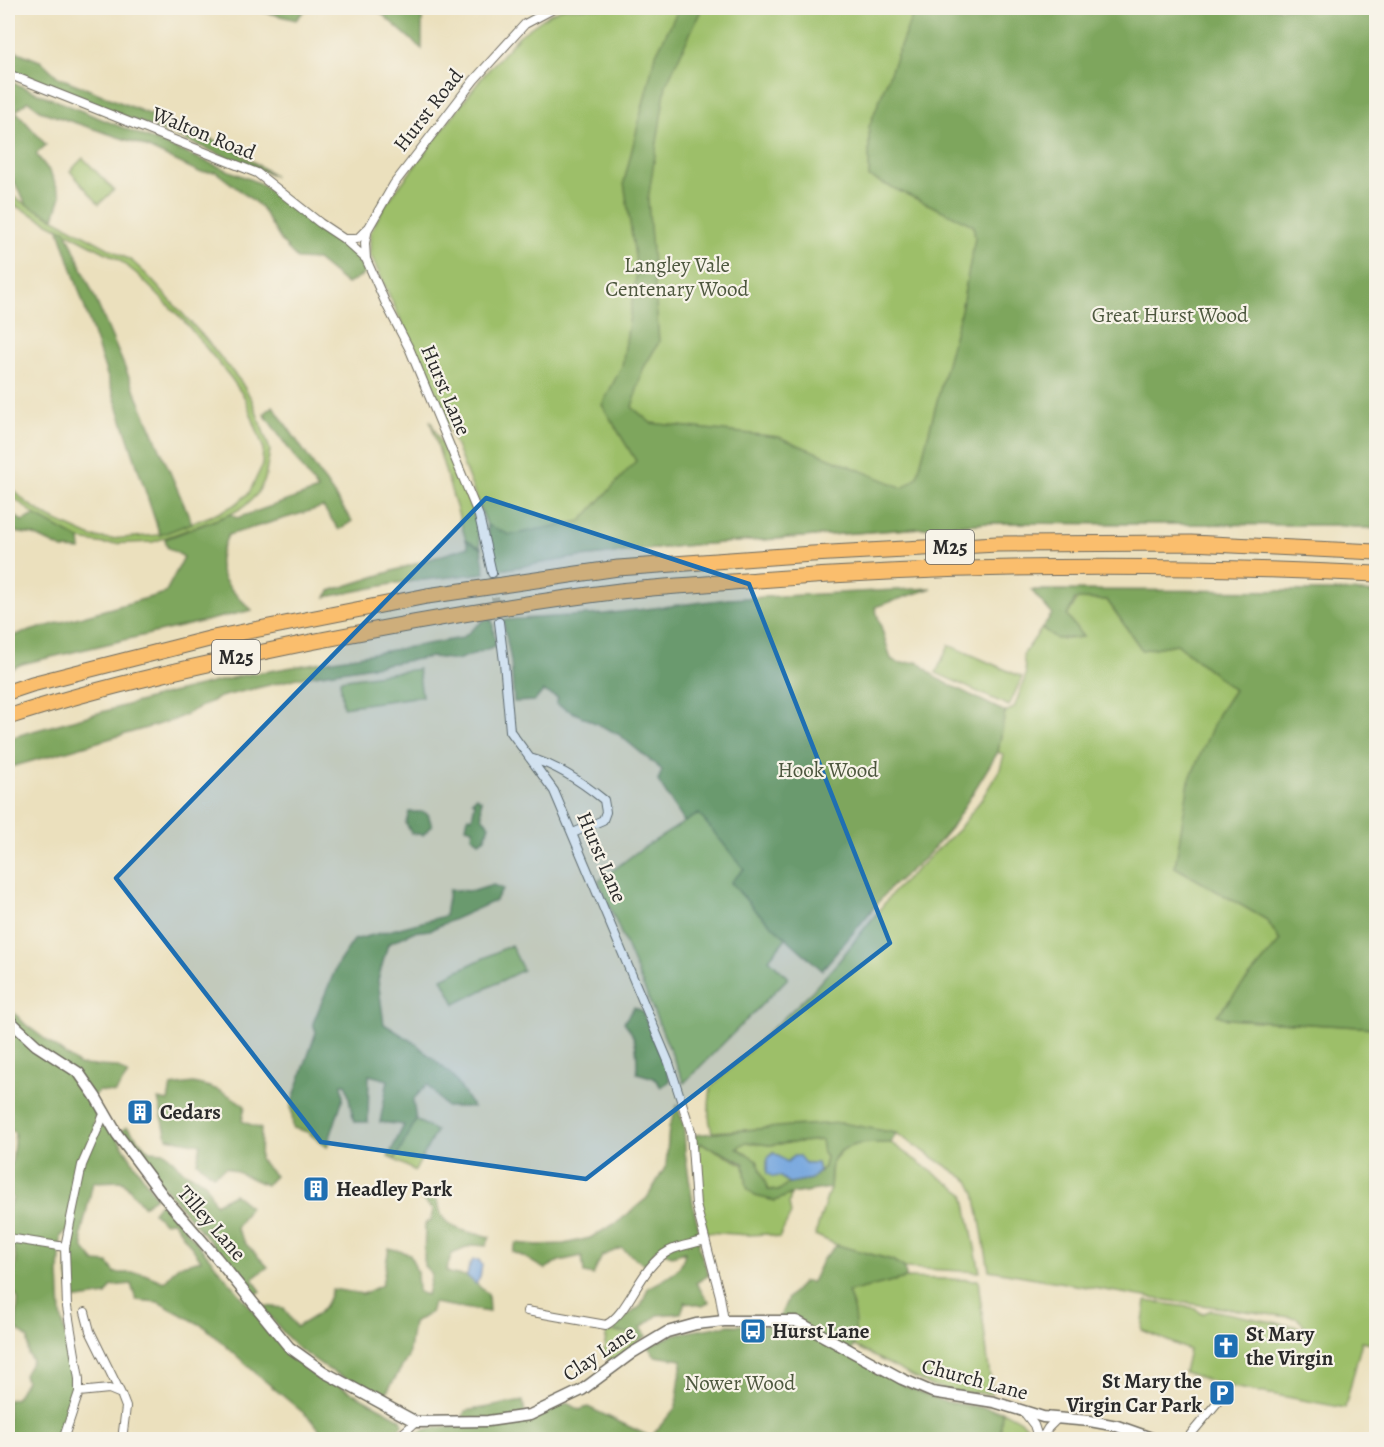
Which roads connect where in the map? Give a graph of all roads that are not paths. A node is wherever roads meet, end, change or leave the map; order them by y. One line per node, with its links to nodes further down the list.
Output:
1 (555, 8): 3 (street, Hurst Road)
2 (8, 74): 4 (street, Walton Road)
3 (368, 229): 4 (street); 5 (street, Hurst Road)
4 (344, 239): 5 (street, Walton Road)
5 (366, 259): 7 (street, Hurst Lane)
6 (1377, 552): 10 (highway, M25)
7 (492, 573)
8 (1377, 574): 11 (highway, M25)
9 (499, 622): 12 (street, Hurst Lane)
10 (8, 692)
11 (8, 717)
12 (529, 758): 13 (street, Hurst Lane); 13 (street)
13 (573, 833): 17 (street, Hurst Lane)
14 (8, 1019): 15 (street, Tilley Lane)
15 (105, 1112): 18 (street); 27 (street, Tilley Lane)
16 (8, 1239): 18 (street)
17 (705, 1240): 19 (street); 21 (street, Hurst Lane)
18 (65, 1247): 23 (street)
19 (527, 1311)
20 (85, 1312): 24 (street)
21 (724, 1321): 25 (street, Church Lane); 27 (street, Clay Lane)
22 (1223, 1387): 33 (street)
23 (80, 1392): 24 (street); 28 (street)
24 (122, 1394): 29 (street)
25 (1024, 1412): 26 (street, Church Lane); 31 (street)
26 (1058, 1418): 31 (street); 32 (street, Church Lane)
27 (416, 1422): 30 (street)
28 (63, 1440)
29 (122, 1440)
30 (394, 1440)
31 (1040, 1440)
32 (1157, 1440)
33 (1186, 1440)

